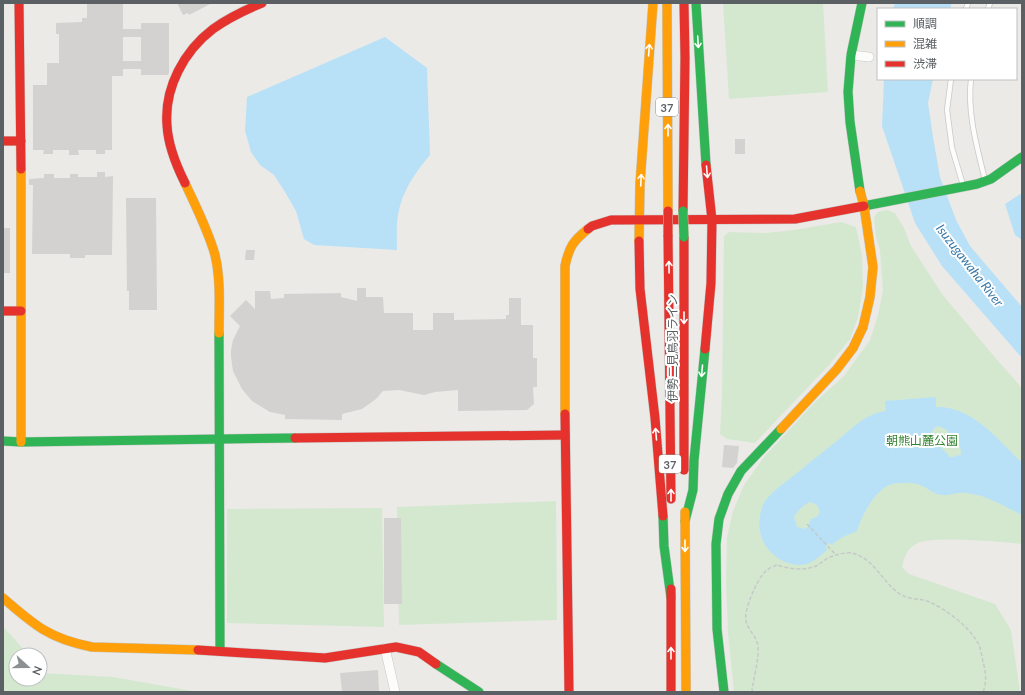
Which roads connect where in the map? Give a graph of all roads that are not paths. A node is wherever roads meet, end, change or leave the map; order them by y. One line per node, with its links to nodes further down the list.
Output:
1 (19, 3): 13 (street)
2 (261, 3): 23 (street)
3 (652, 3): 18 (street, one-way to 3)
4 (667, 3): 28 (street, 伊勢二見鳥羽ライン / 37, one-way to 4, bridge)
5 (684, 3): 26 (street, 伊勢二見鳥羽ライン / 37, one-way to 26, bridge)
6 (696, 3): 19 (street, one-way to 19)
7 (862, 3): 8 (street)
8 (851, 55): 9 (street); 17 (street)
9 (869, 56)
10 (951, 80): 16 (lane)
11 (971, 80): 15 (lane)
12 (3, 141): 13 (street)
13 (21, 141): 21 (street)
14 (1022, 157): 15 (street)
15 (986, 182): 16 (street)
16 (964, 188): 17 (street)
17 (864, 206): 19 (street); 36 (street)
18 (639, 219): 19 (street); 22 (street); 28 (street, one-way to 18)
19 (712, 220): 26 (street, one-way to 26)
20 (3, 311): 21 (street)
21 (21, 311): 25 (street)
22 (565, 435): 23 (street); 33 (street)
23 (220, 440): 25 (street); 30 (street)
24 (3, 441): 25 (street)
25 (21, 442)
26 (685, 521): 35 (street, 伊勢二見鳥羽ライン / 37, one-way to 35)
27 (3, 598): 30 (street)
28 (671, 598): 34 (street, 伊勢二見鳥羽ライン / 37, one-way to 28)
29 (385, 648): 30 (street); 31 (street); 32 (street)
30 (220, 652)
31 (395, 692)
32 (479, 692)
33 (569, 692)
34 (671, 692)
35 (686, 692)
36 (724, 692)

